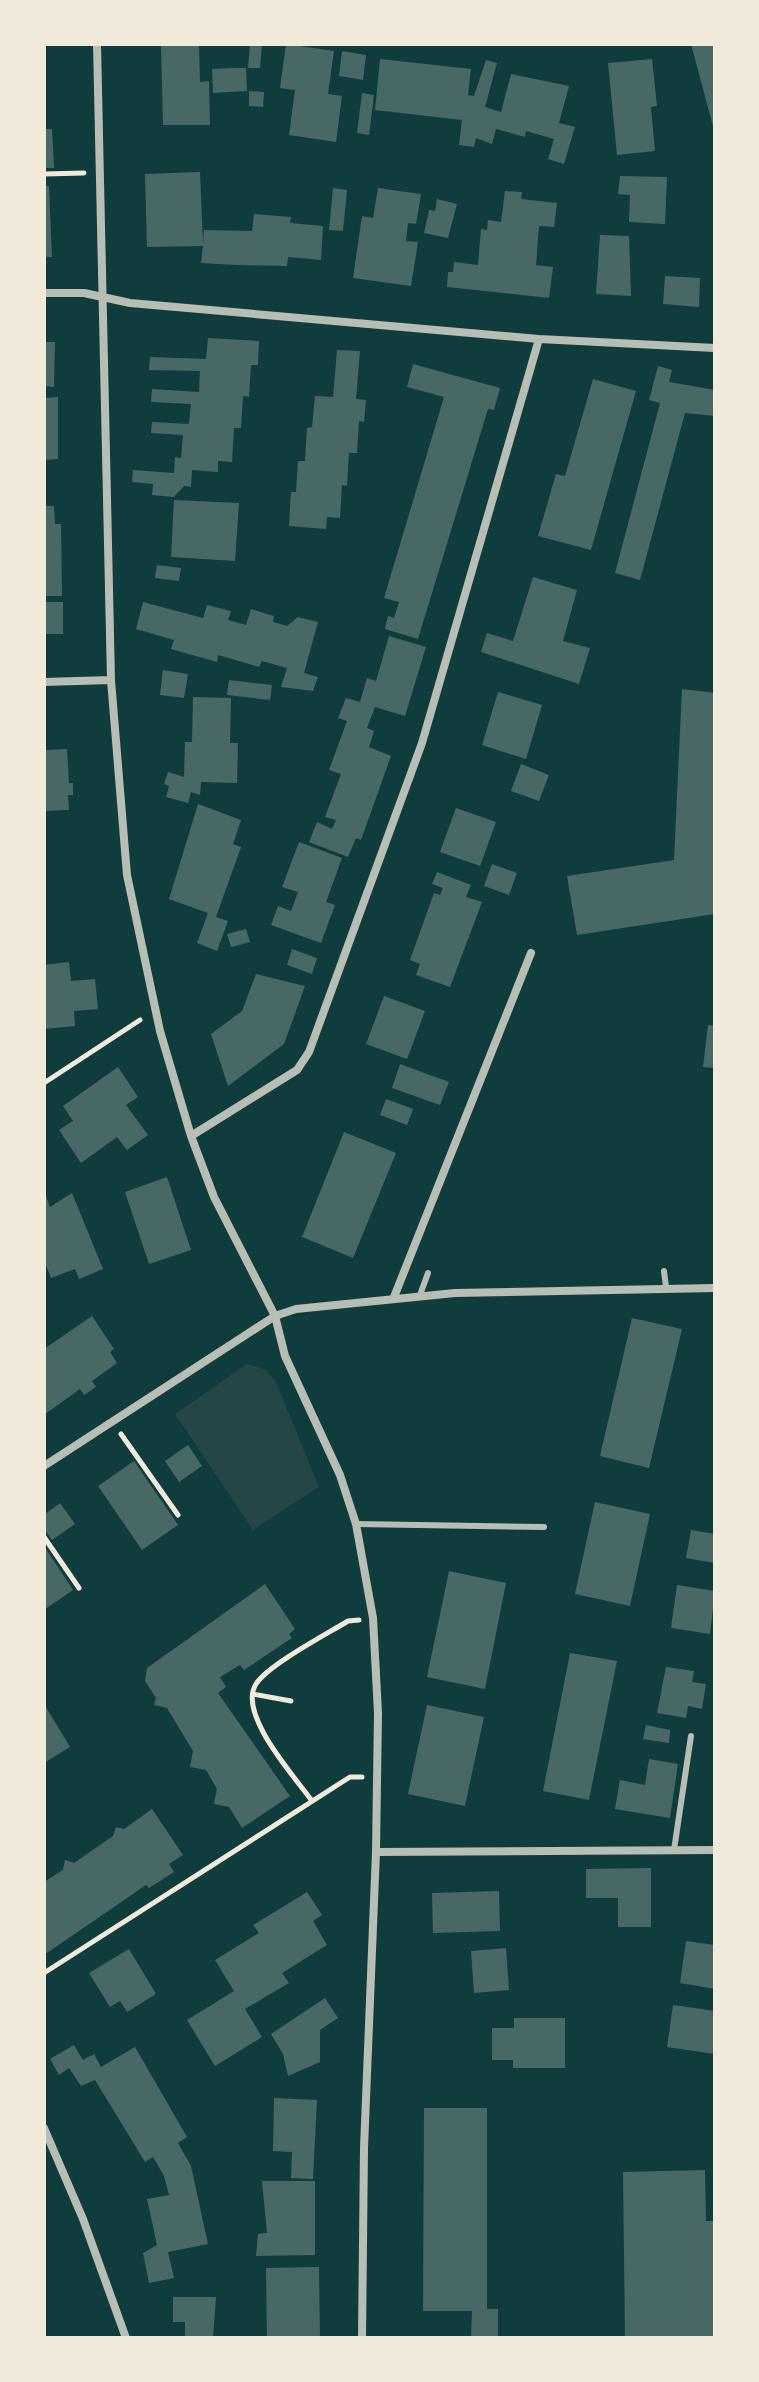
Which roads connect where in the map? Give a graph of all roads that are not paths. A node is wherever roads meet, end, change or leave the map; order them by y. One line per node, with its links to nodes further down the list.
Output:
1 (97, 44): 3 (street)
2 (44, 293): 3 (street)
3 (105, 298): 4 (street); 6 (street)
4 (539, 339): 5 (street); 9 (street)
5 (715, 348)
6 (111, 680): 7 (street); 9 (street)
7 (44, 682)
8 (531, 953): 15 (street)
9 (191, 1136): 16 (street)
10 (664, 1271): 12 (lane)
11 (428, 1273): 14 (lane)
12 (666, 1287): 13 (street); 14 (street)
13 (715, 1288)
14 (420, 1295): 15 (street)
15 (394, 1297): 16 (street)
16 (275, 1316): 17 (street); 18 (street)
17 (44, 1466)
18 (356, 1524): 19 (lane); 23 (street)
19 (544, 1527)
20 (691, 1736): 21 (lane)
21 (674, 1850): 22 (street); 23 (street)
22 (715, 1850)
23 (376, 1852): 26 (street)
24 (44, 2128): 25 (street)
25 (126, 2338)
26 (362, 2338)

